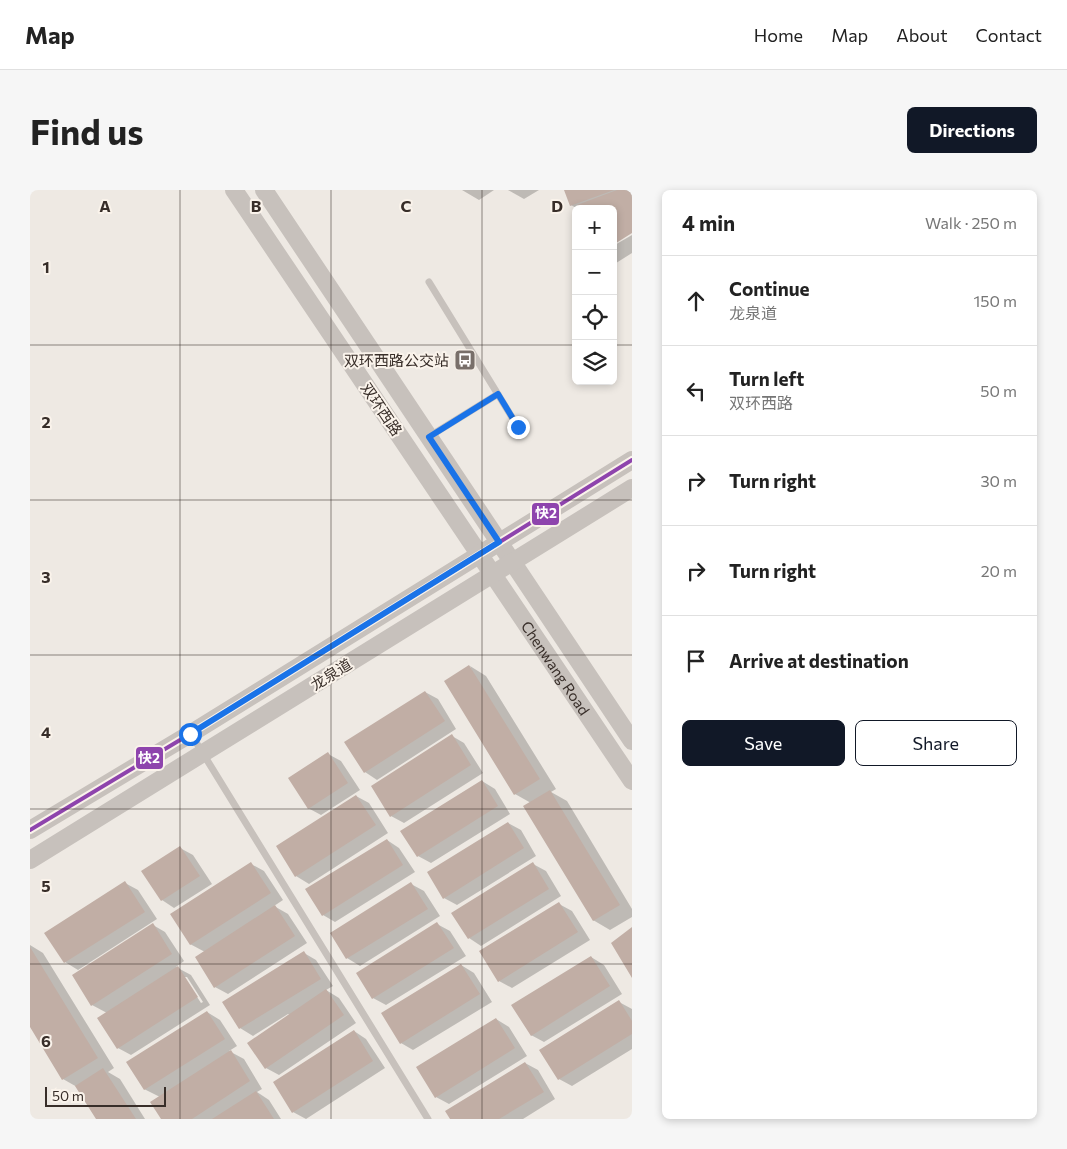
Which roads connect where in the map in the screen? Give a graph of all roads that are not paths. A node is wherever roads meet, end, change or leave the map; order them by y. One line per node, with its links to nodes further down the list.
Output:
1 (234, 190): 10 (street, 双环西路)
2 (264, 190): 6 (street, 双环西路)
3 (429, 282): 4 (lane)
4 (498, 394): 5 (lane); 6 (lane)
5 (518, 427)
6 (429, 437): 9 (street, 双环西路)
7 (632, 460): 9 (street, 龙泉道)
8 (632, 488): 11 (street, 龙泉道)
9 (499, 542): 10 (street, 龙泉道); 11 (street, Chenwang Road)
10 (480, 554): 12 (street, Chenwang Road); 13 (street, 龙泉道)
11 (511, 562): 12 (street, 龙泉道); 14 (street, Chenwang Road)
12 (493, 574): 15 (street, 龙泉道); 16 (street, Chenwang Road)
13 (190, 734): 15 (lane); 17 (street, 龙泉道)
14 (632, 741)
15 (203, 754): 18 (street, 龙泉道); 19 (lane)
16 (632, 781)
17 (30, 830)
18 (30, 860)
19 (428, 1119)

